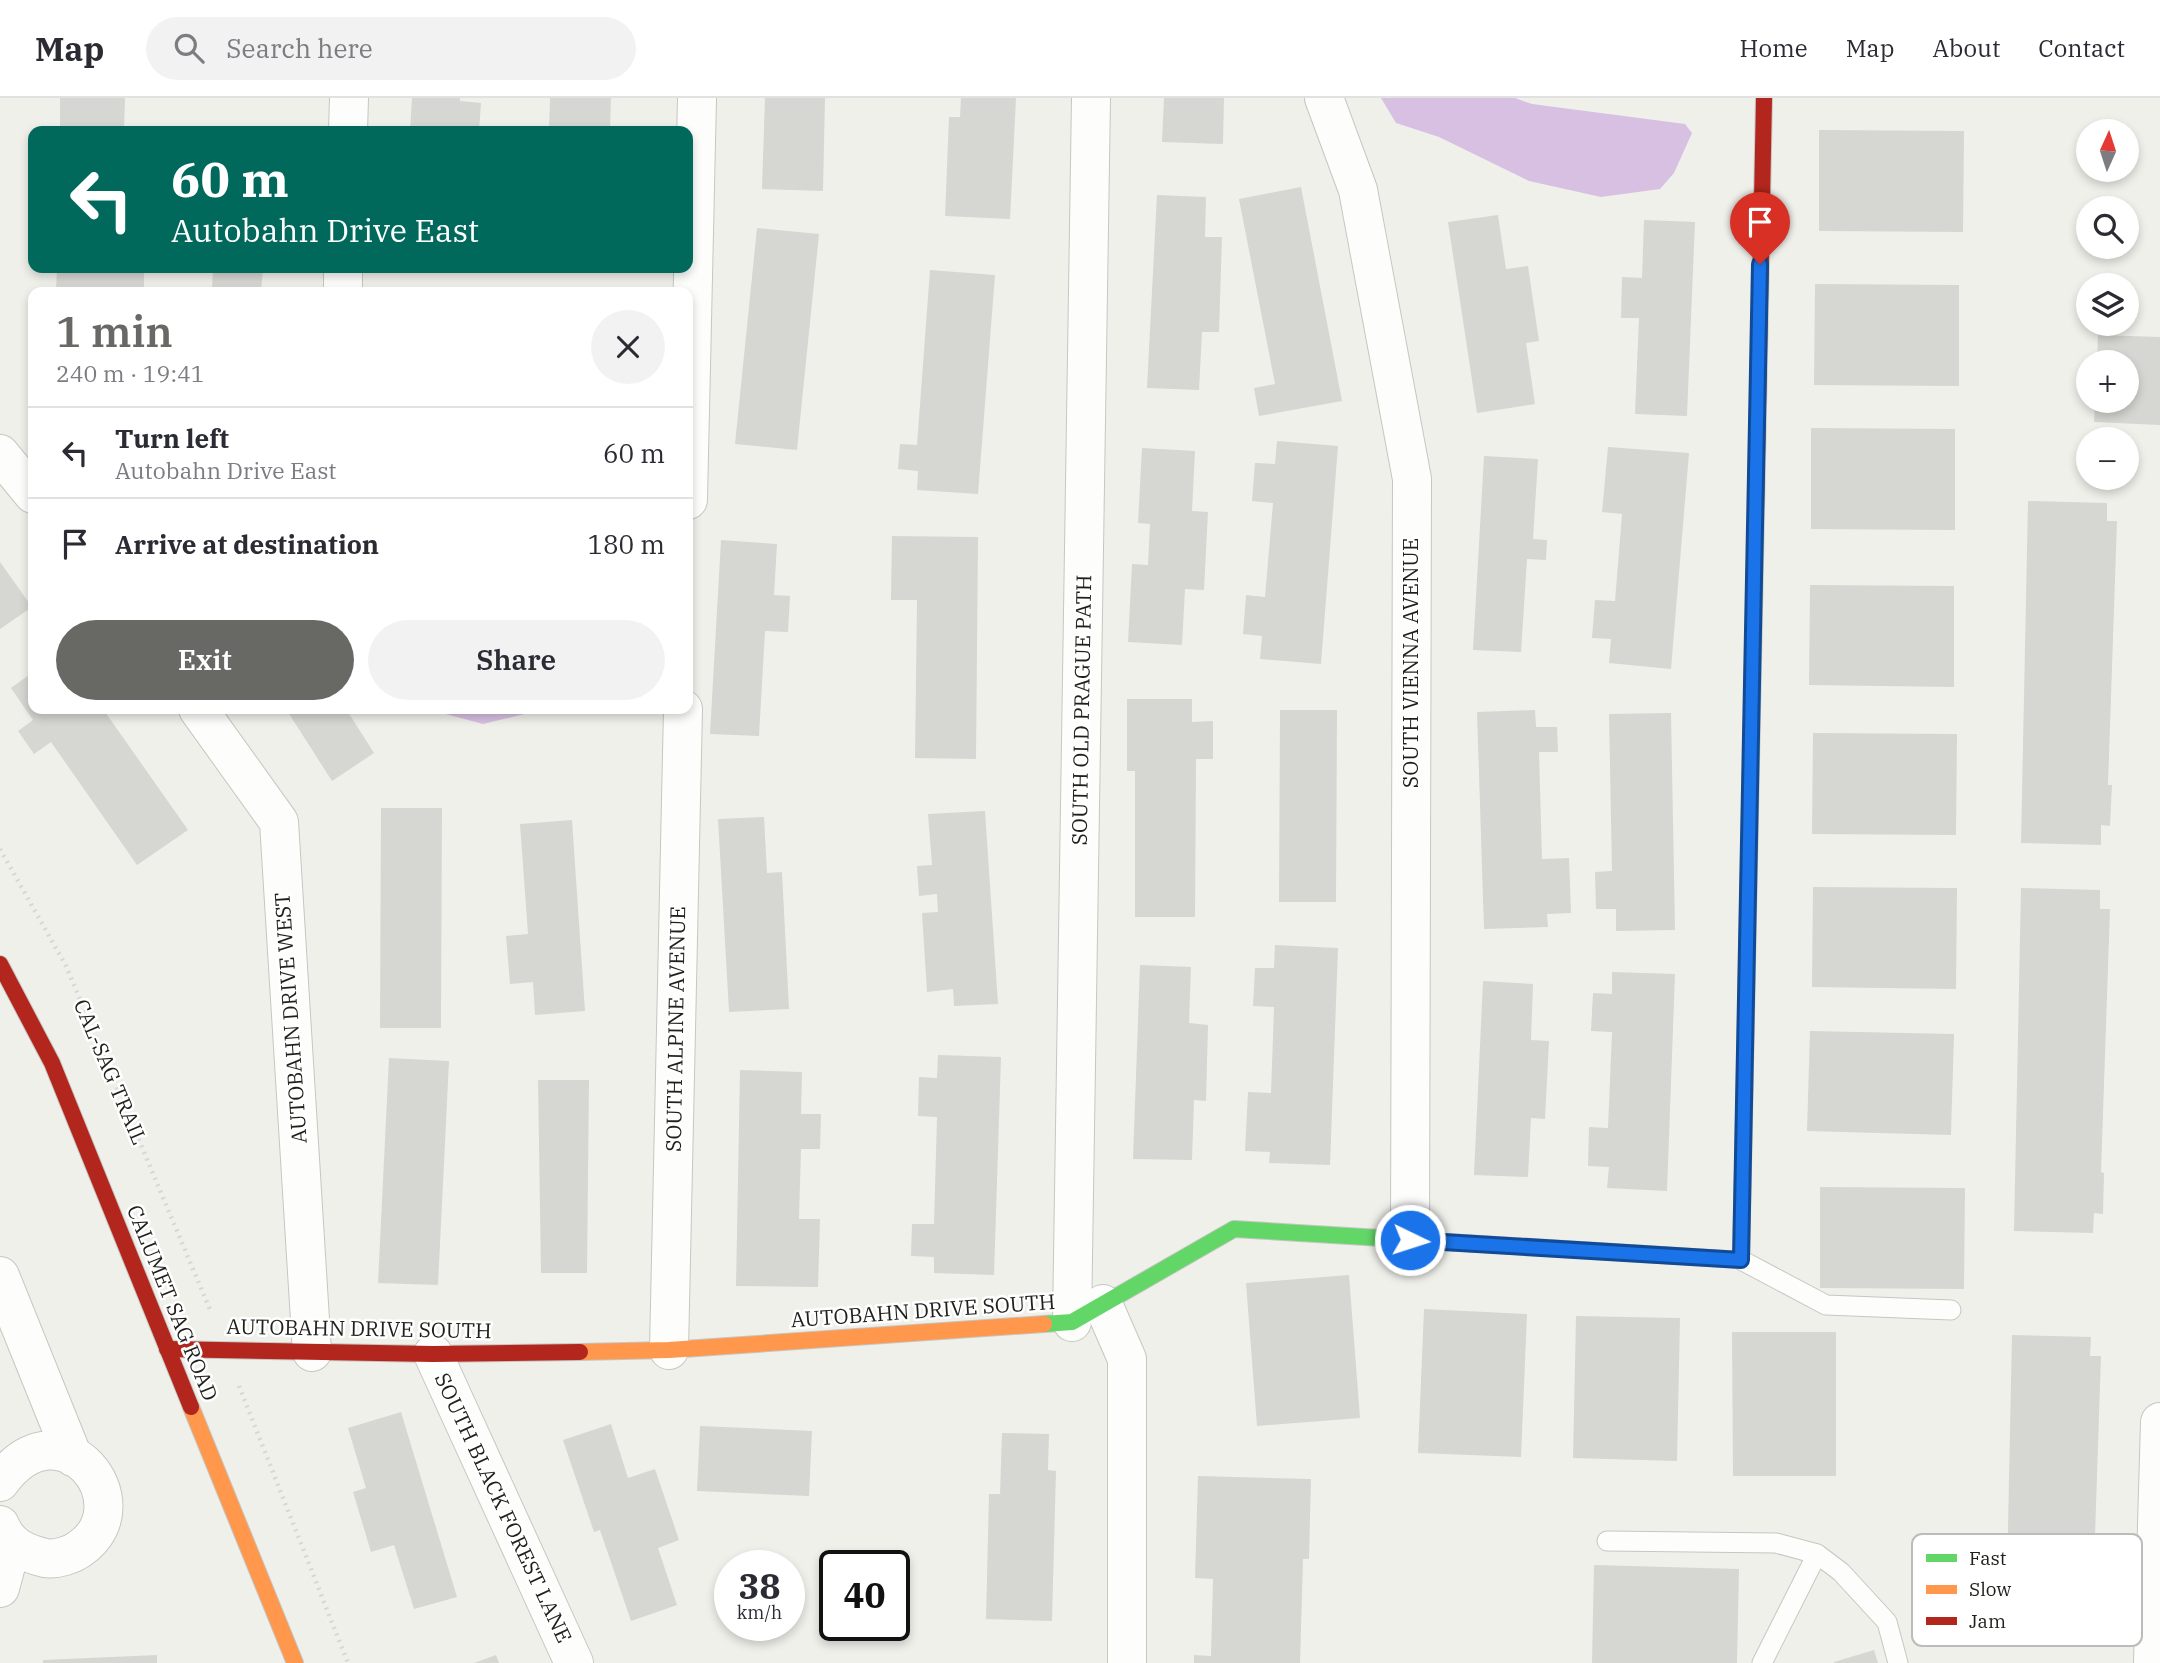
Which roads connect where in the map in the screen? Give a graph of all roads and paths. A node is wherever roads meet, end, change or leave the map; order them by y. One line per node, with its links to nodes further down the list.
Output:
1 (349, 98): 6 (street)
2 (697, 98): 7 (street)
3 (1091, 98): 19 (street, SOUTH OLD PRAGUE PATH)
4 (1325, 98): 14 (street, SOUTH VIENNA AVENUE)
5 (1764, 98): 15 (street)
6 (348, 126)
7 (693, 287)
8 (0, 454): 9 (street)
9 (28, 488)
10 (202, 714): 22 (street, AUTOBAHN DRIVE WEST)
11 (683, 714): 21 (street, SOUTH ALPINE AVENUE)
12 (0, 849): 17 (path, CAL-SAG TRAIL)
13 (0, 964): 20 (street, CALUMET SAG ROAD)
14 (1410, 1240): 15 (street, AUTOBAHN DRIVE SOUTH); 19 (street, AUTOBAHN DRIVE SOUTH)
15 (1741, 1260): 18 (lane)
16 (0, 1276): 26 (street)
17 (207, 1303)
18 (1951, 1310)
19 (1088, 1313): 21 (street, AUTOBAHN DRIVE SOUTH); 35 (street)
20 (167, 1349): 22 (street, AUTOBAHN DRIVE SOUTH); 32 (street, CALUMET SAG ROAD)
21 (668, 1350): 23 (street, AUTOBAHN DRIVE SOUTH)
22 (312, 1352): 23 (street, AUTOBAHN DRIVE SOUTH)
23 (433, 1354): 34 (street, SOUTH BLACK FOREST LANE)
24 (251, 1421): 33 (path)
25 (2160, 1422): 38 (street)
26 (73, 1457): 27 (street); 28 (street)
27 (0, 1482)
28 (6, 1534): 31 (street)
29 (1607, 1541): 30 (lane)
30 (1818, 1554): 36 (lane); 37 (lane)
31 (0, 1588)
32 (295, 1663)
33 (348, 1663)
34 (574, 1663)
35 (1127, 1663)
36 (1762, 1663)
37 (1898, 1663)
38 (2153, 1663)

